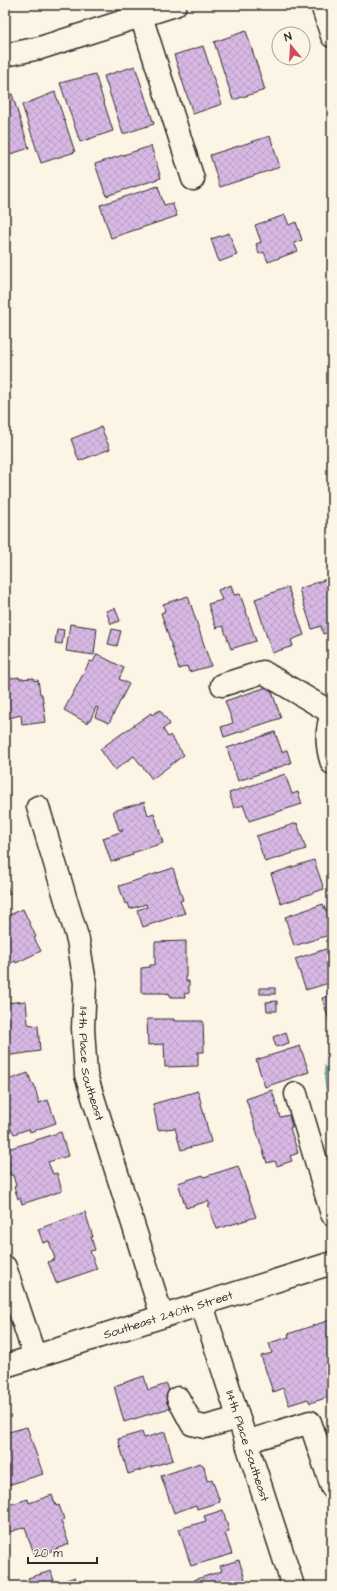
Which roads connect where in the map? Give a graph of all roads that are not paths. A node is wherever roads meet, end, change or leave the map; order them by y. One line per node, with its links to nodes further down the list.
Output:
1 (175, 5): 3 (street)
2 (322, 5): 4 (street)
3 (141, 16): 5 (street); 6 (street)
4 (332, 36)
5 (5, 54)
6 (193, 179)
7 (222, 685): 8 (street)
8 (332, 713): 9 (street)
9 (332, 763)
10 (38, 807): 16 (street, 114th Place Southeast)
11 (296, 1094): 12 (street)
12 (332, 1214)
13 (332, 1264): 15 (street, Southeast 240th Street)
14 (5, 1267): 17 (street)
15 (202, 1305): 16 (street, Southeast 240th Street); 20 (street, 114th Place Southeast)
16 (162, 1316): 17 (street, Southeast 240th Street)
17 (35, 1357): 18 (street, Southeast 240th Street)
18 (5, 1366)
19 (178, 1398): 20 (street)
20 (238, 1418): 21 (street, 114th Place Southeast)
21 (246, 1442): 22 (street); 23 (street, 114th Place Southeast)
22 (332, 1487)
23 (293, 1586)

